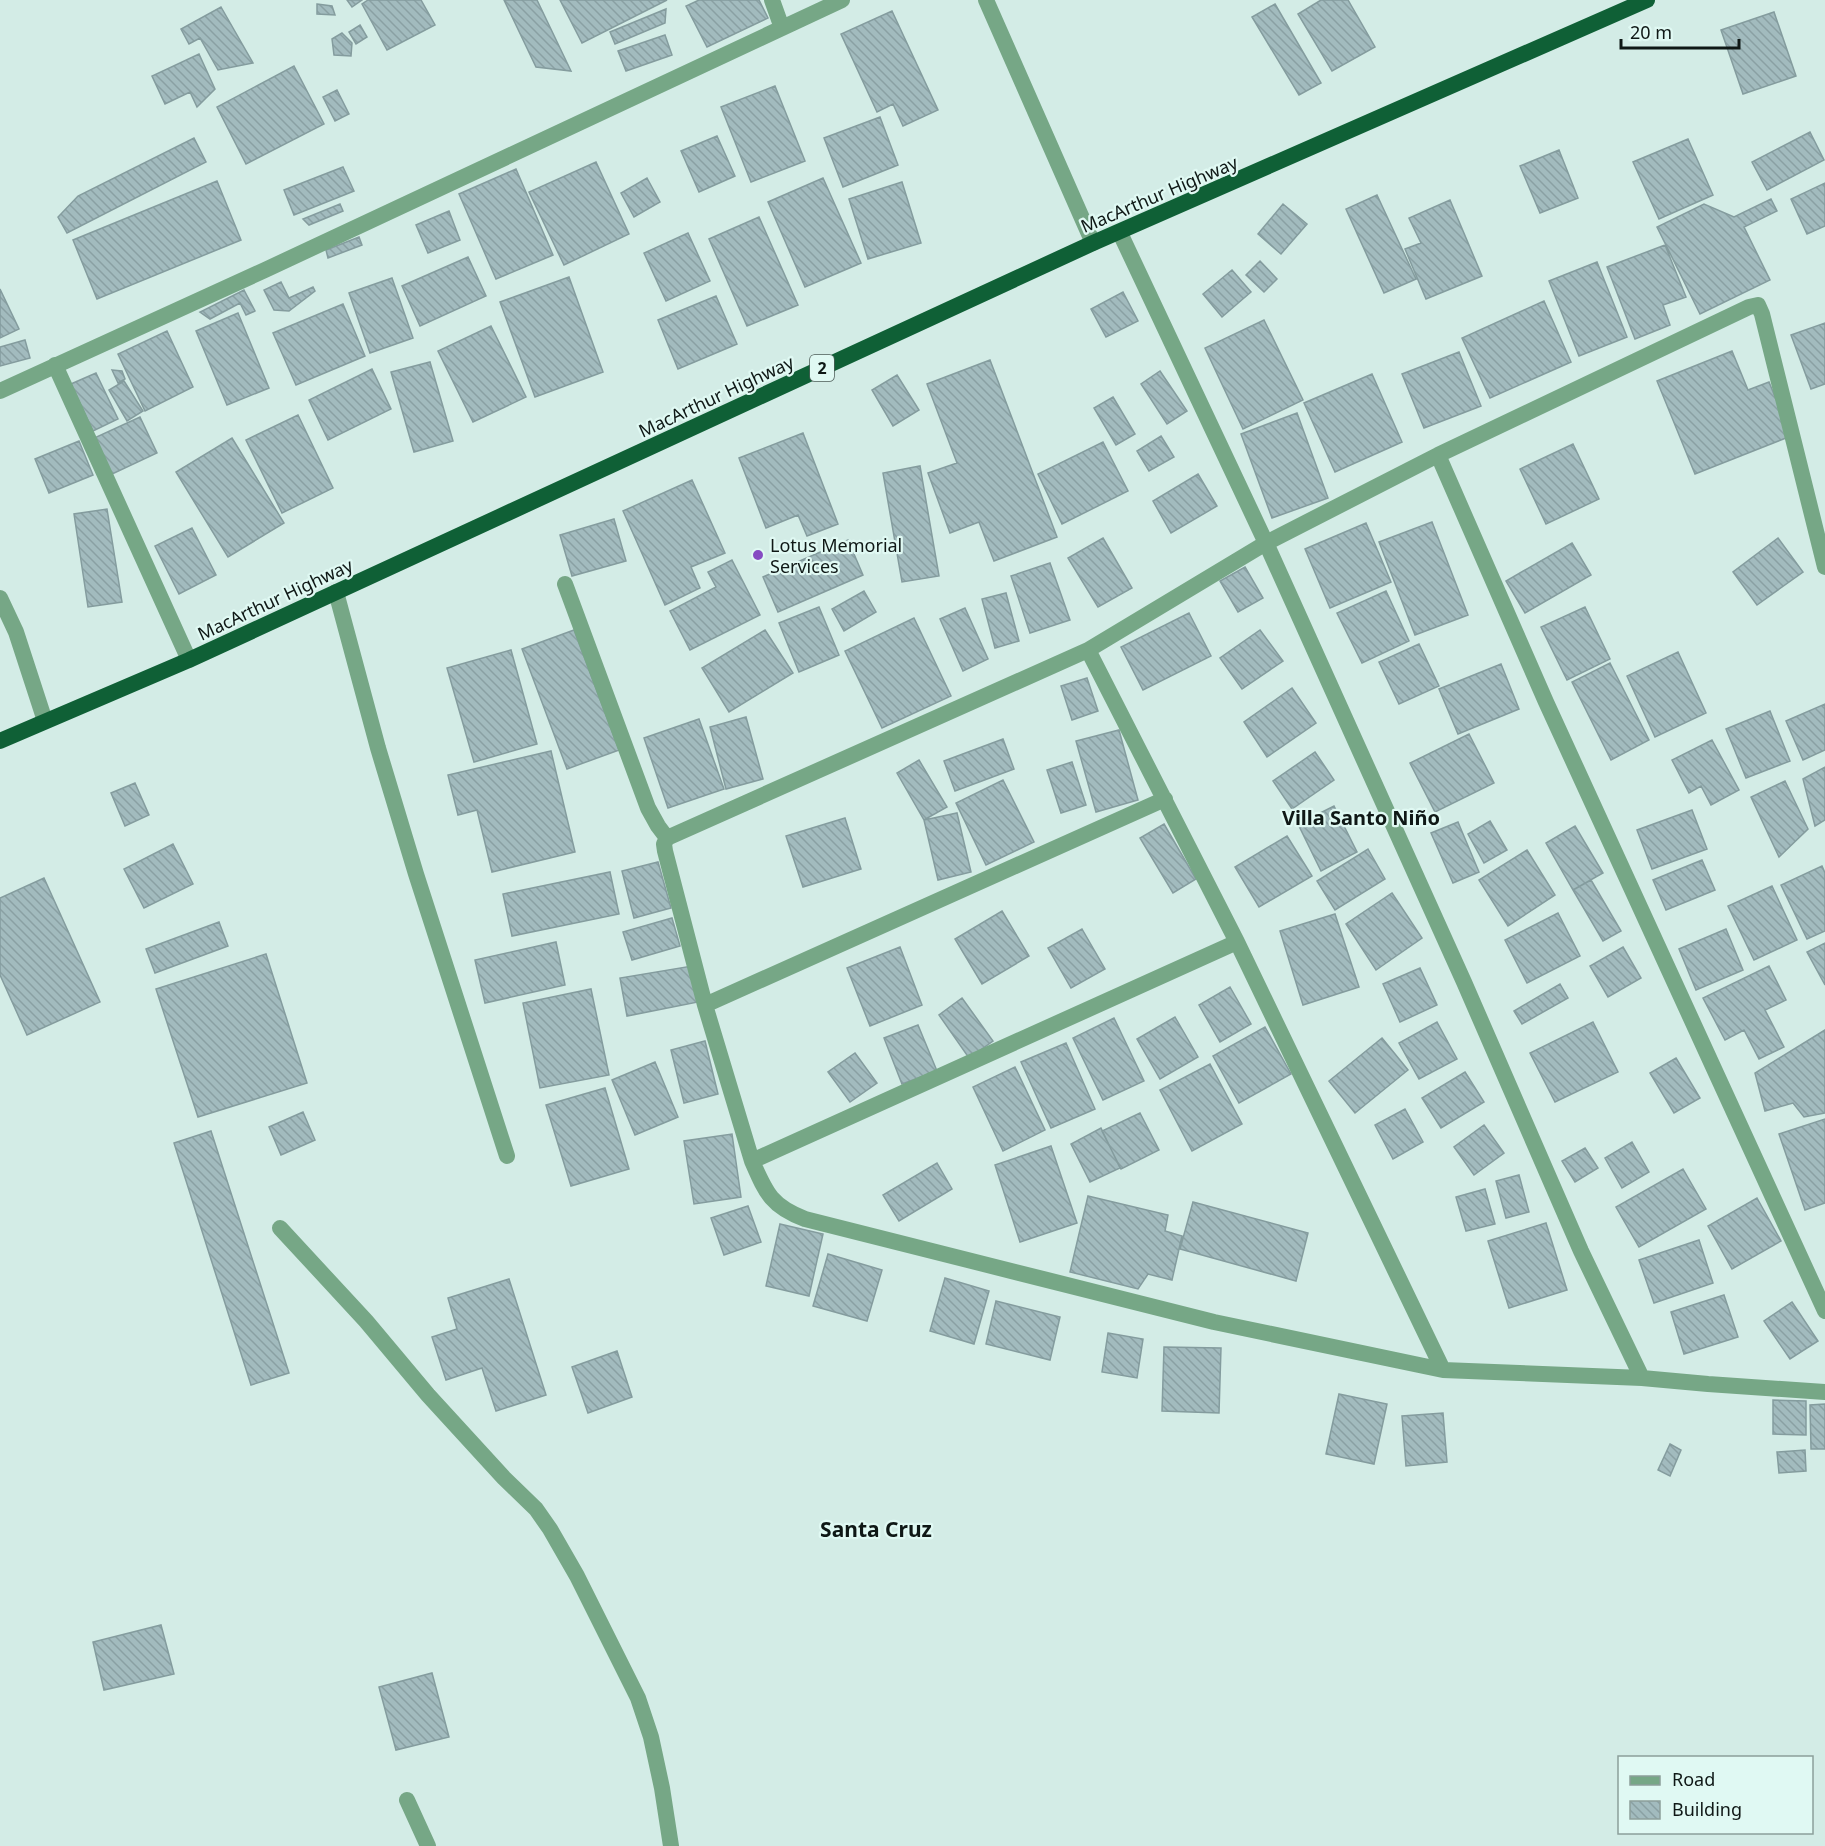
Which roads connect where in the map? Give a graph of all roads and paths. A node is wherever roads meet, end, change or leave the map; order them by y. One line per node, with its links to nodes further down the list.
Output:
1 (772, 0): 5 (street)
2 (842, 0): 5 (street)
3 (986, 0): 7 (street)
4 (1647, 0): 6 (highway, MacArthur Highway / 2)
5 (782, 28): 8 (street)
6 (1120, 232): 7 (highway, MacArthur Highway / 2); 11 (street)
7 (1093, 243): 14 (highway, MacArthur Highway / 2)
8 (55, 365): 9 (street); 17 (street)
9 (0, 391)
10 (1438, 455): 11 (street); 12 (street); 27 (street)
11 (1266, 543): 16 (street); 29 (street)
12 (1825, 567)
13 (565, 584): 21 (street)
14 (336, 592): 17 (highway, MacArthur Highway / 2); 24 (street)
15 (0, 598): 18 (street)
16 (1088, 650): 20 (street); 21 (street)
17 (189, 660): 18 (highway, MacArthur Highway / 2)
18 (45, 721): 19 (highway, MacArthur Highway / 2)
19 (0, 741)
20 (1165, 799): 22 (street); 23 (street)
21 (667, 838): 23 (street)
22 (1237, 942): 25 (street); 28 (street)
23 (705, 1005): 25 (street)
24 (507, 1156)
25 (752, 1161): 28 (street)
26 (280, 1228): 33 (street)
27 (1825, 1311)
28 (1443, 1370): 29 (street)
29 (1642, 1378): 30 (street)
30 (1825, 1392)
31 (407, 1800): 32 (street)
32 (428, 1846)
33 (671, 1846)

